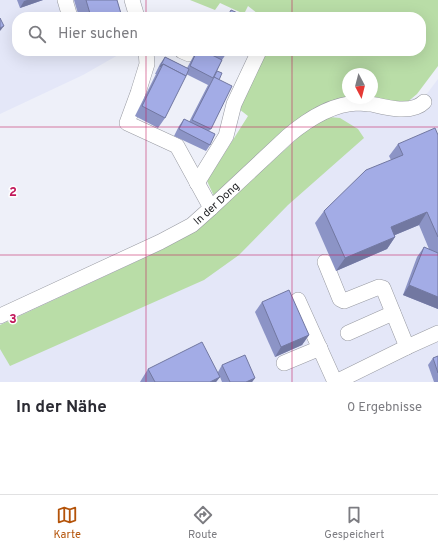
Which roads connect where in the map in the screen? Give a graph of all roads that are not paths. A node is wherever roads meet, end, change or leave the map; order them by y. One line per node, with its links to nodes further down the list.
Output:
1 (65, 0): 3 (street)
2 (132, 0): 4 (street)
3 (69, 12)
4 (136, 12)
5 (146, 56): 8 (street)
6 (257, 56): 8 (street)
7 (424, 102): 9 (street, In der Dong)
8 (198, 183): 9 (street)
9 (211, 208): 13 (street, In der Dong)
10 (325, 262): 12 (street)
11 (298, 300): 17 (street)
12 (394, 313): 14 (street); 16 (street)
13 (0, 316)
14 (348, 333)
15 (438, 333): 16 (street)
16 (408, 347): 19 (street)
17 (320, 348): 18 (street); 19 (street)
18 (284, 363)
19 (336, 382)

